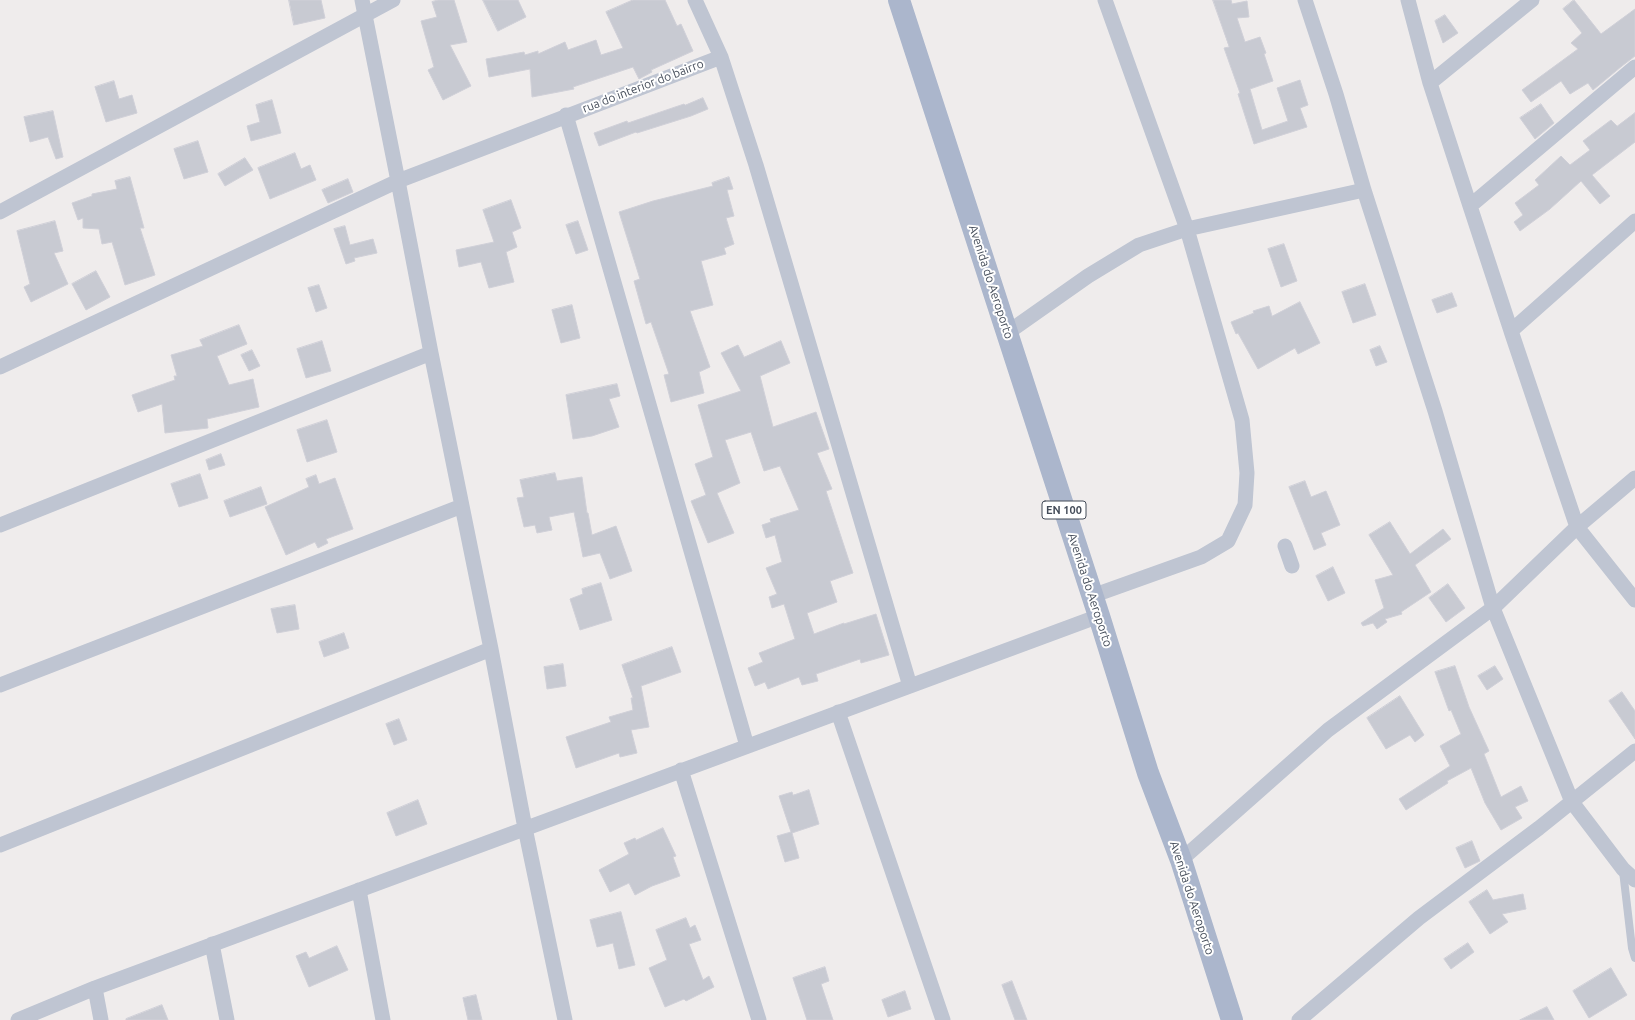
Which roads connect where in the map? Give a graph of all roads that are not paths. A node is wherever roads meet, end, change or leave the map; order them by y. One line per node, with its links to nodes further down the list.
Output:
1 (393, 0): 8 (street)
2 (695, 0): 9 (street)
3 (899, 0): 20 (main road, Avenida do Aeroporto / EN 100)
4 (1105, 0): 18 (street)
5 (1305, 0): 14 (street)
6 (1408, 0): 11 (street)
7 (1532, 0): 11 (street)
8 (363, 7): 13 (street); 16 (street)
9 (721, 57): 12 (street, rua do interior do bairro); 34 (street)
10 (1635, 67): 15 (street)
11 (1430, 83): 15 (street)
12 (566, 115): 13 (street, rua do interior do bairro); 36 (street)
13 (398, 181): 21 (street); 22 (street, rua do interior do bairro)
14 (1364, 190): 18 (street); 31 (street)
15 (1470, 206): 19 (street)
16 (0, 212)
17 (1635, 221): 19 (street)
18 (1187, 229): 20 (street); 30 (street)
19 (1511, 330): 26 (street)
20 (1007, 332): 30 (main road, Avenida do Aeroporto / EN 100)
21 (431, 353): 24 (street); 25 (street)
22 (0, 367)
23 (1635, 478): 26 (street)
24 (462, 506): 32 (street); 33 (street)
25 (0, 525)
26 (1577, 527): 29 (street); 31 (street)
27 (1285, 546): 28 (street)
28 (1292, 566)
29 (1635, 600)
30 (1096, 606): 34 (street); 42 (main road, Avenida do Aeroporto / EN 100)
31 (1493, 608): 39 (street); 42 (street)
32 (491, 649): 40 (street); 41 (street)
33 (0, 685)
34 (910, 686): 35 (street)
35 (838, 712): 36 (street); 55 (street)
36 (747, 746): 38 (street)
37 (1635, 751): 39 (street)
38 (681, 770): 40 (street); 54 (street)
39 (1572, 802): 43 (street); 57 (street)
40 (525, 828): 45 (street); 53 (street)
41 (0, 845)
42 (1181, 860): 56 (main road, Avenida do Aeroporto / EN 100)
43 (1623, 868): 44 (street); 47 (lane)
44 (1635, 880)
45 (359, 890): 46 (street); 52 (street)
46 (212, 944): 48 (street); 51 (street)
47 (1635, 958)
48 (95, 988): 49 (street); 50 (street)
49 (18, 1020)
50 (101, 1020)
51 (227, 1020)
52 (383, 1020)
53 (565, 1020)
54 (759, 1020)
55 (943, 1020)
56 (1232, 1020)
57 (1299, 1020)

